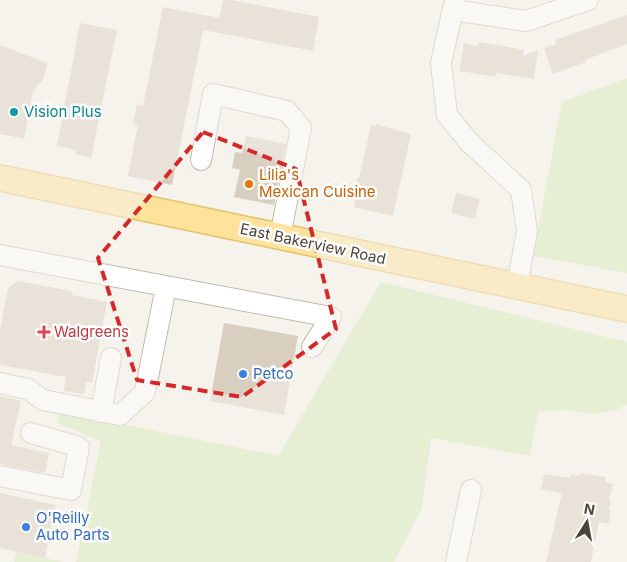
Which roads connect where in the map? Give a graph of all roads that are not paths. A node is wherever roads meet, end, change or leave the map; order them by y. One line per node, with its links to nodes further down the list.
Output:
1 (588, 0): 2 (lane)
2 (454, 5): 7 (lane)
3 (201, 160): 5 (lane)
4 (0, 178): 5 (main road, East Bakerview Road)
5 (280, 237): 7 (main road, East Bakerview Road)
6 (0, 255): 8 (lane)
7 (517, 286): 9 (main road, East Bakerview Road)
8 (166, 287): 10 (lane); 13 (lane)
9 (627, 309)
10 (312, 347)
11 (111, 358): 13 (lane)
12 (0, 383): 13 (lane)
13 (101, 412)
14 (31, 433): 15 (lane)
15 (0, 476)
16 (472, 490): 17 (lane)
17 (456, 562)

